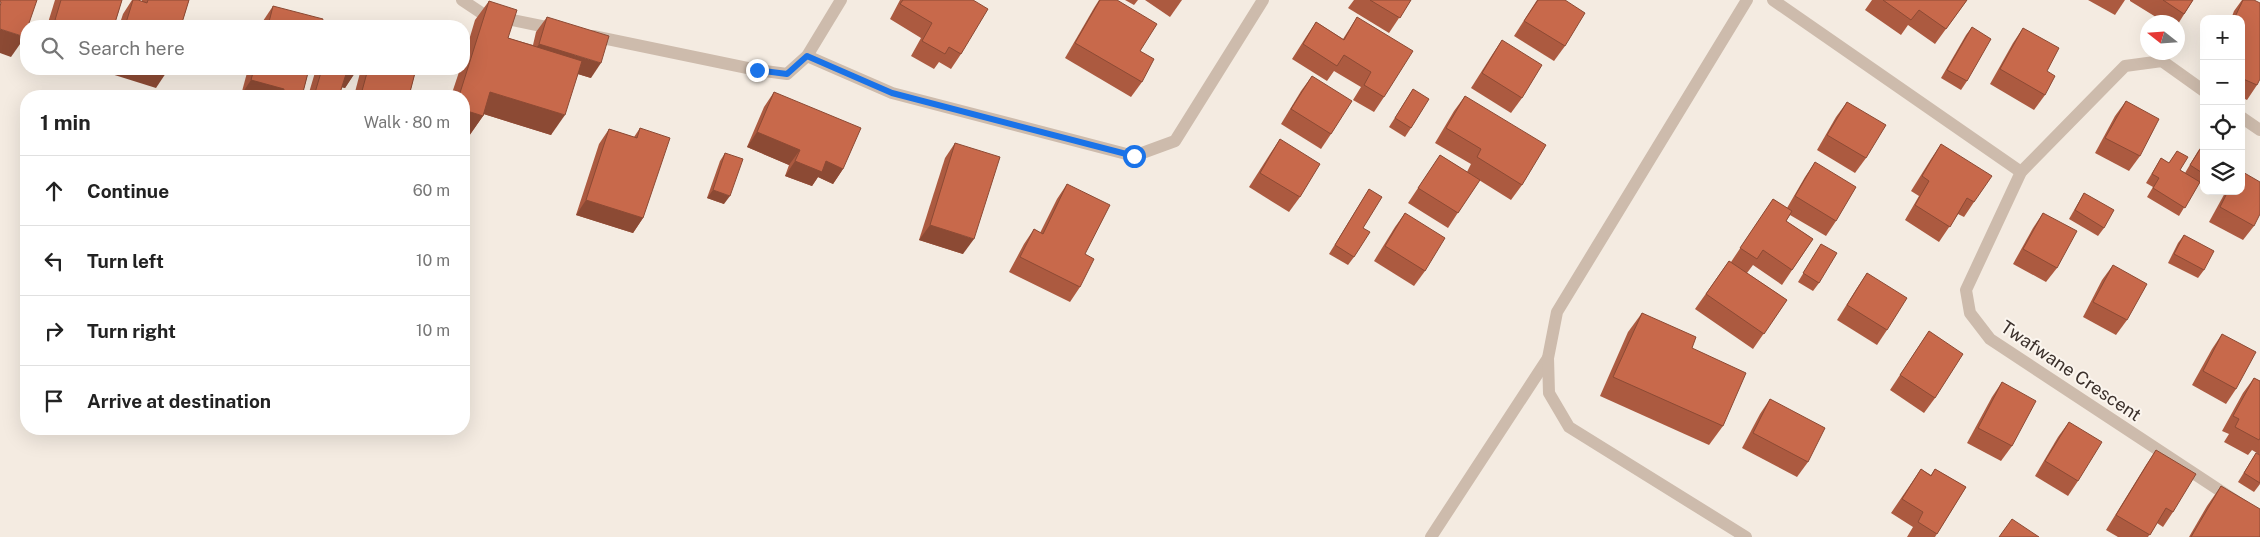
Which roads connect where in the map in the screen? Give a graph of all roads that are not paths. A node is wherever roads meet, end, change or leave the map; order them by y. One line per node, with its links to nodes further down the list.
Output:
1 (462, 0): 6 (street)
2 (841, 0): 6 (street)
3 (1263, 0): 6 (street)
4 (1747, 0): 11 (street)
5 (1773, 0): 10 (street)
6 (807, 56)
7 (2200, 88): 10 (street, Twafwane Crescent)
8 (2245, 120): 9 (street)
9 (2260, 130)
10 (2022, 172): 12 (street, Twafwane Crescent)
11 (1548, 358): 13 (street); 14 (street)
12 (2260, 517)
13 (1431, 537)
14 (1746, 537)

